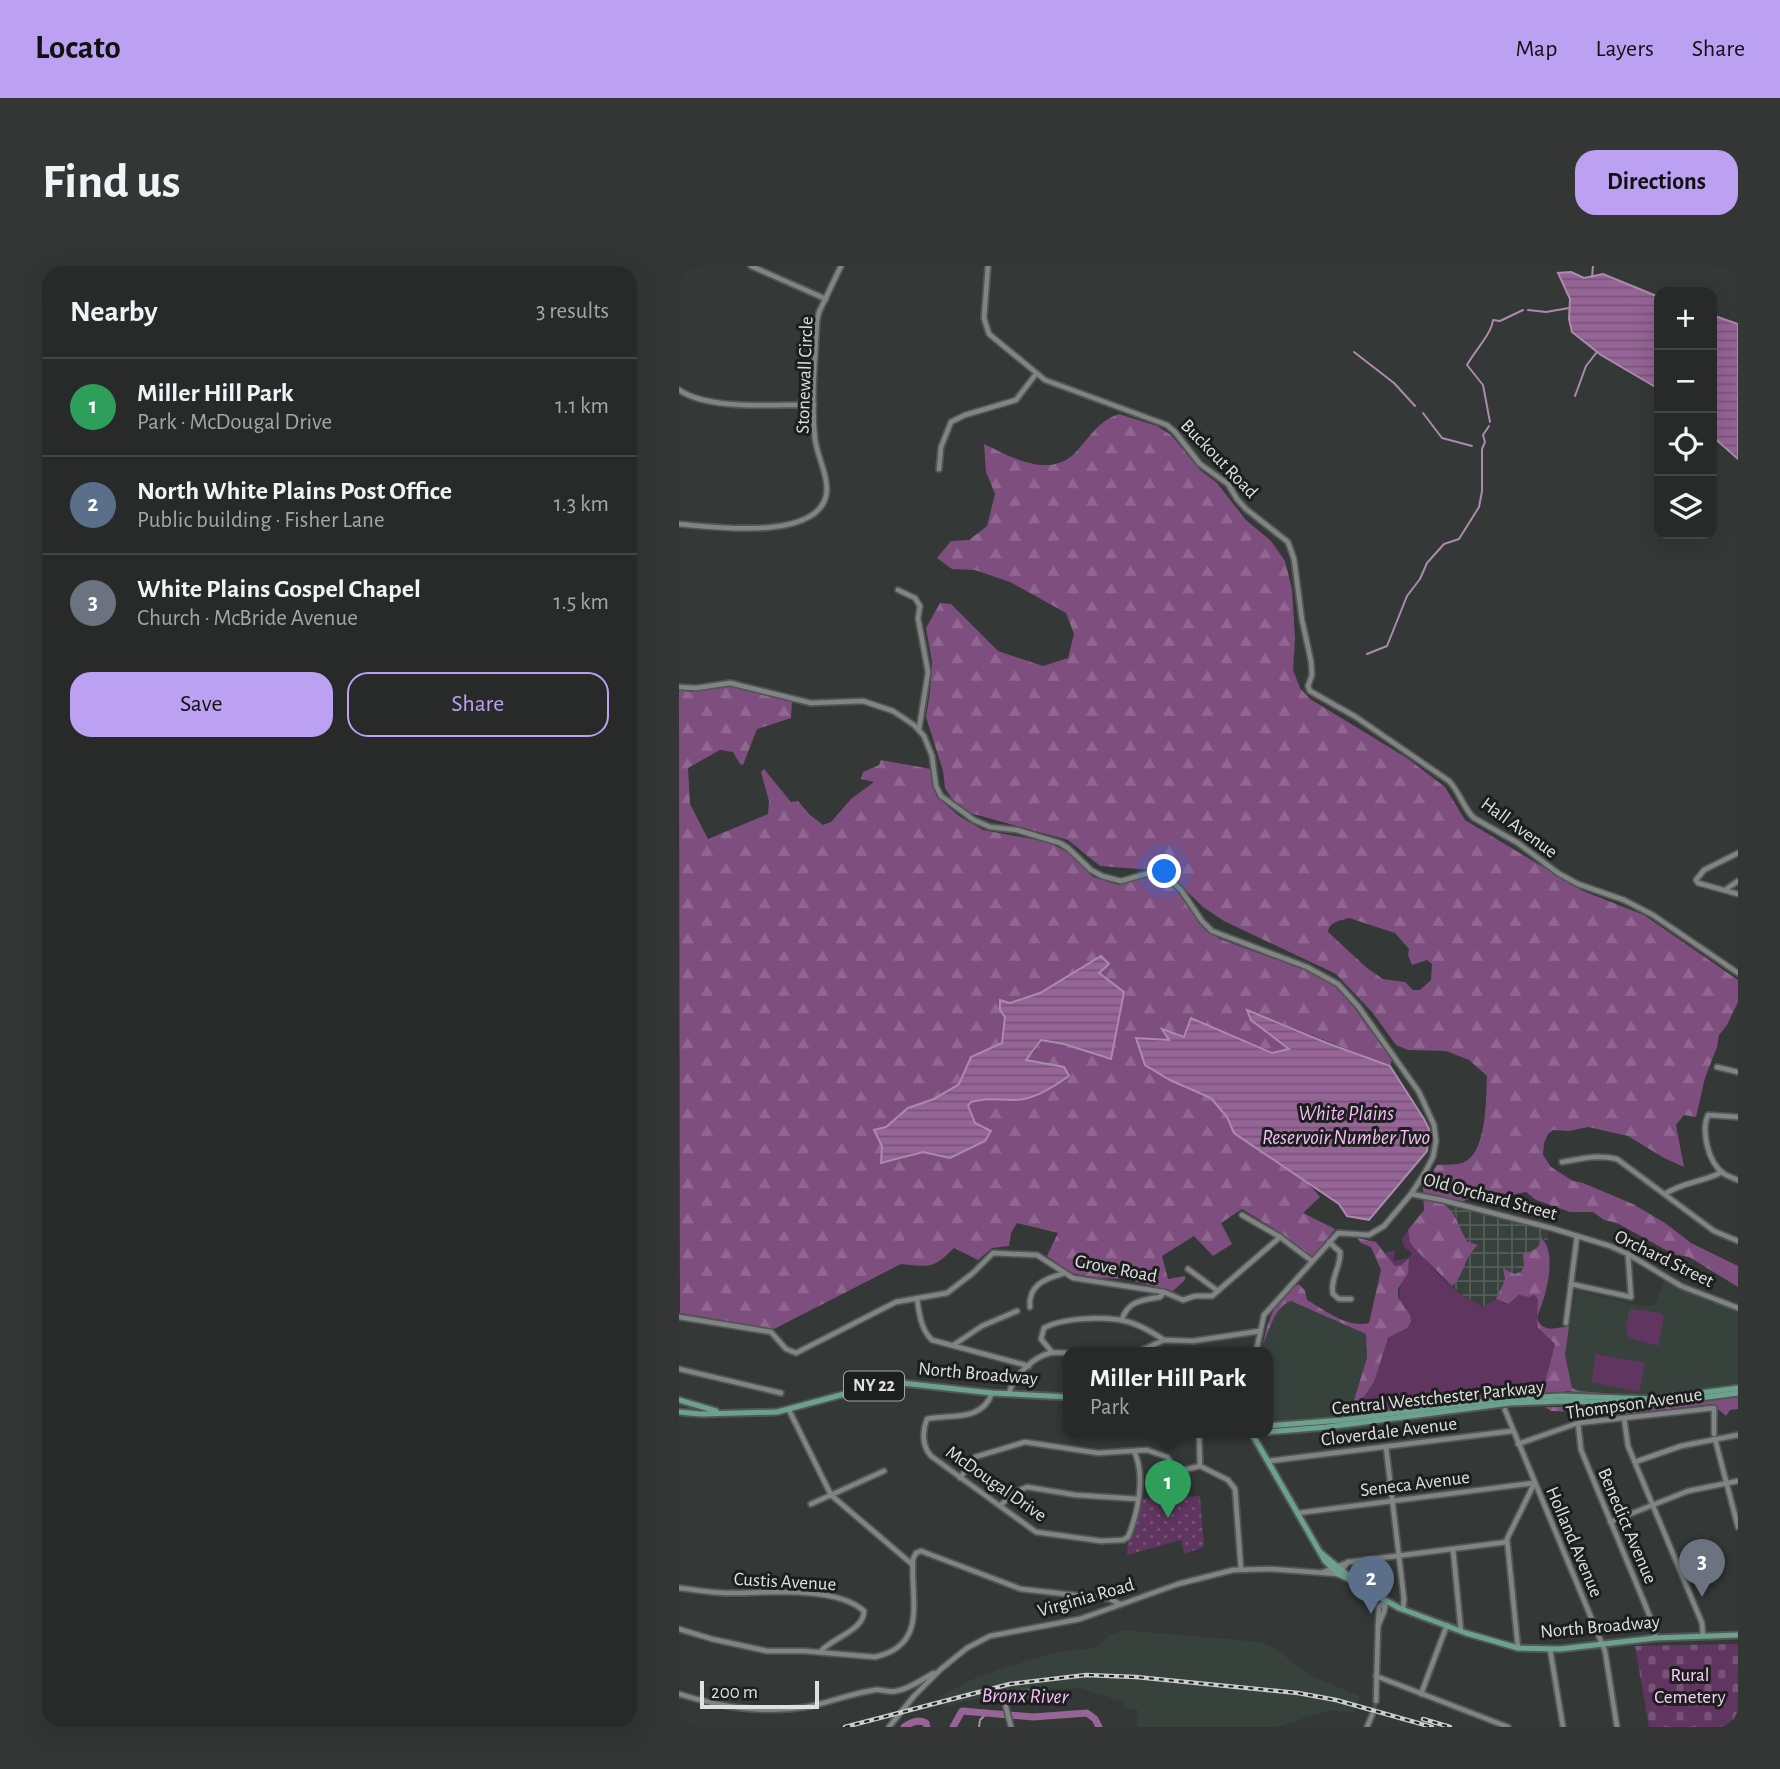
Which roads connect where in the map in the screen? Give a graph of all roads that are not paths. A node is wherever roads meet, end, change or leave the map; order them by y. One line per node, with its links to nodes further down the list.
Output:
1 (751, 266): 4 (street)
2 (841, 266): 4 (street, Stonewall Circle)
3 (988, 266): 5 (street, Buckout Road)
4 (826, 299): 7 (street, Stonewall Circle)
5 (1037, 374): 8 (street); 11 (street, Buckout Road)
6 (679, 390): 7 (street)
7 (814, 405): 9 (street, Stonewall Circle)
8 (939, 469)
9 (679, 524)
10 (898, 590): 13 (street)
11 (1310, 679): 18 (street, Hall Avenue)
12 (679, 687): 13 (street)
13 (919, 729): 25 (street, Old Orchard Street)
14 (1738, 853): 16 (street)
15 (1738, 881): 16 (street)
16 (1724, 890): 17 (street)
17 (1738, 894)
18 (1738, 973)
19 (1717, 1067): 20 (street)
20 (1738, 1072)
21 (1738, 1117): 23 (street)
22 (1562, 1162): 26 (street)
23 (1722, 1172): 24 (street); 26 (street)
24 (1738, 1180)
25 (1411, 1194): 28 (street, Old Orchard Street); 31 (street)
26 (1665, 1194): 30 (street)
27 (1242, 1215): 29 (street)
28 (1577, 1236): 32 (street, Orchard Street); 36 (street)
29 (1280, 1237): 33 (street); 37 (street, Grove Road)
30 (1738, 1241)
31 (1329, 1242): 33 (street); 40 (street)
32 (1628, 1254): 36 (street); 42 (street, Orchard Street)
33 (1312, 1261): 47 (street)
34 (1188, 1269): 37 (street)
35 (1063, 1273): 38 (street, Grove Road); 39 (street, Grove Road); 41 (street)
36 (1571, 1284): 46 (street)
37 (1218, 1291): 38 (street, Grove Road)
38 (1164, 1292): 45 (street, Grove Road)
39 (917, 1298): 44 (street, Grove Road); 49 (street)
40 (1351, 1299)
41 (1030, 1307)
42 (1738, 1307)
43 (1017, 1311): 49 (street)
44 (679, 1317)
45 (1122, 1320): 48 (street); 52 (street)
46 (1566, 1323)
47 (1259, 1331): 48 (street); 51 (street)
48 (1164, 1340): 50 (street)
49 (954, 1345): 54 (street)
50 (1149, 1347)
51 (1257, 1347)
52 (1052, 1352): 53 (street); 54 (street)
53 (1063, 1353)
54 (1029, 1366): 59 (street)
55 (679, 1369): 57 (street)
56 (1738, 1391): 68 (main road, Central Westchester Parkway); 70 (main road, Central Westchester Parkway)
57 (781, 1393)
58 (992, 1393): 59 (main road, North Broadway / NY 22); 62 (main road, North Broadway / NY 22); 82 (street, McDougal Drive)
59 (1009, 1393): 60 (main road, North Broadway / NY 22)
60 (1063, 1397)
61 (679, 1400): 65 (main road, NY 22)
62 (789, 1410): 65 (main road, North Broadway / NY 22); 86 (street)
63 (1505, 1410): 69 (street, Holland Avenue)
64 (679, 1412): 65 (main road, North Broadway)
65 (719, 1412)
66 (1624, 1418): 67 (street, Thompson Avenue); 72 (street, Thompson Avenue); 79 (street)
67 (1577, 1423): 75 (street, Thompson Avenue); 93 (street, Benedict Avenue)
68 (1273, 1426)
69 (1512, 1431): 75 (street, Holland Avenue); 76 (street, Cloverdale Avenue)
70 (1273, 1432)
71 (1738, 1435): 72 (street)
72 (1714, 1437): 79 (street); 85 (street)
73 (1199, 1438): 80 (street)
74 (1255, 1438): 78 (main road, North Broadway)
75 (1518, 1444): 84 (street, Holland Avenue)
76 (1386, 1447): 78 (street, Cloverdale Avenue); 88 (street)
77 (1134, 1451): 80 (street); 82 (street); 87 (street)
78 (1269, 1461): 92 (main road, North Broadway)
79 (1635, 1462): 90 (street)
80 (1200, 1466): 101 (street)
81 (884, 1471): 86 (street)
82 (960, 1478): 91 (street, McDougal Drive)
83 (1738, 1481): 85 (street)
84 (1534, 1483): 88 (street, Seneca Avenue); 95 (street); 112 (street, Holland Avenue)
85 (1725, 1483): 90 (street); 94 (street)
86 (831, 1495): 89 (street); 99 (street)
87 (1138, 1499): 91 (street); 91 (street, McDougal Drive)
88 (1392, 1502): 92 (street, Seneca Avenue); 97 (street)
89 (811, 1504)
90 (1652, 1504): 93 (street); 110 (street)
91 (1000, 1506)
92 (1298, 1513): 100 (main road, North Broadway)
93 (1610, 1522): 111 (street, Benedict Avenue)
94 (1738, 1527)
95 (1507, 1542): 96 (street, Virginia Road); 113 (street)
96 (1453, 1549): 97 (street, Virginia Road); 108 (street)
97 (1399, 1555): 98 (street, Virginia Road); 105 (street)
98 (1349, 1562): 100 (street); 100 (street, Virginia Road)
99 (913, 1566): 104 (street); 115 (street)
100 (1337, 1568): 101 (street, Virginia Road); 103 (main road, North Broadway)
101 (1241, 1569): 104 (street, Virginia Road)
102 (679, 1588): 115 (street, Custis Avenue)
103 (1386, 1601): 105 (main road, North Broadway); 117 (street)
104 (1120, 1604): 116 (street, Virginia Road)
105 (1403, 1610): 106 (main road, North Broadway)
106 (1447, 1625): 108 (main road, North Broadway); 120 (street)
107 (679, 1629): 115 (street)
108 (1461, 1630): 113 (main road, North Broadway)
109 (1738, 1635): 110 (main road, North Broadway)
110 (1703, 1636): 111 (main road, North Broadway)
111 (1655, 1638): 112 (main road, North Broadway)
112 (1601, 1643): 114 (main road, North Broadway); 128 (street, Holland Avenue)
113 (1518, 1648): 114 (main road, North Broadway)
114 (1551, 1649): 127 (street)
115 (819, 1652)
116 (941, 1669): 119 (street); 123 (street, Virginia Road)
117 (1376, 1676): 120 (street); 121 (street)
118 (1033, 1692): 124 (street)
119 (679, 1694)
120 (1421, 1694): 126 (street)
121 (1376, 1701)
122 (1372, 1715): 125 (street)
123 (890, 1727)
124 (1011, 1727)
125 (1367, 1727)
126 (1508, 1727)
127 (1563, 1727)
128 (1617, 1727)

